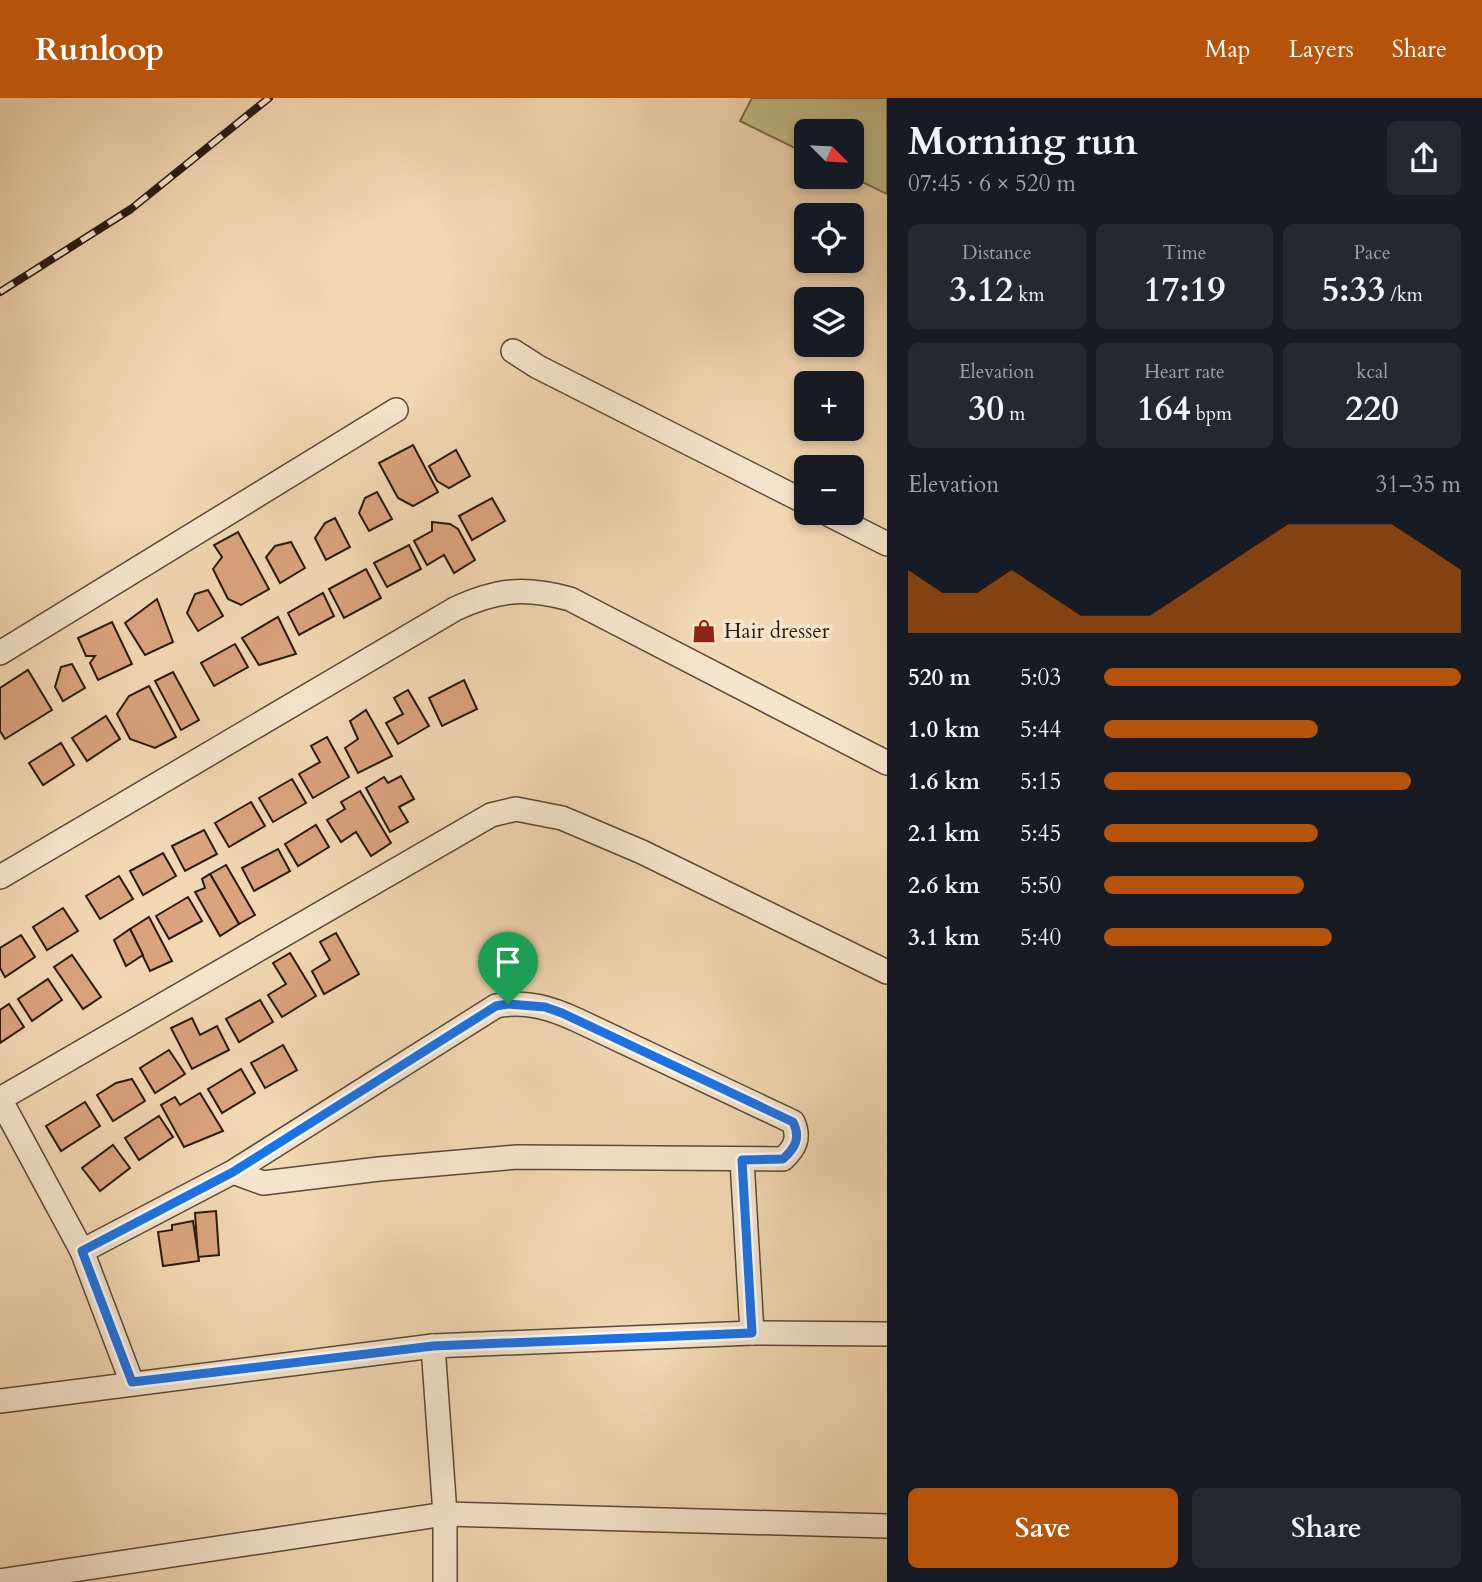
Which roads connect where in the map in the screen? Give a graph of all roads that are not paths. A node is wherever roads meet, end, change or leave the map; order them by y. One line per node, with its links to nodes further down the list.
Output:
1 (513, 351): 3 (street)
2 (396, 410): 6 (street)
3 (794, 496)
4 (850, 525): 5 (street)
5 (887, 544)
6 (0, 653)
7 (887, 763): 8 (street)
8 (0, 877)
9 (887, 972): 10 (street)
10 (0, 1099): 13 (street)
11 (742, 1160): 12 (street); 12 (street); 14 (street)
12 (233, 1172): 13 (street)
13 (82, 1251): 17 (street)
14 (752, 1333): 15 (street); 16 (street)
15 (887, 1334)
16 (433, 1346): 17 (street); 19 (street)
17 (132, 1382): 18 (street)
18 (0, 1401)
19 (445, 1514): 20 (street); 21 (street); 22 (street)
20 (887, 1525)
21 (0, 1581)
22 (445, 1582)

